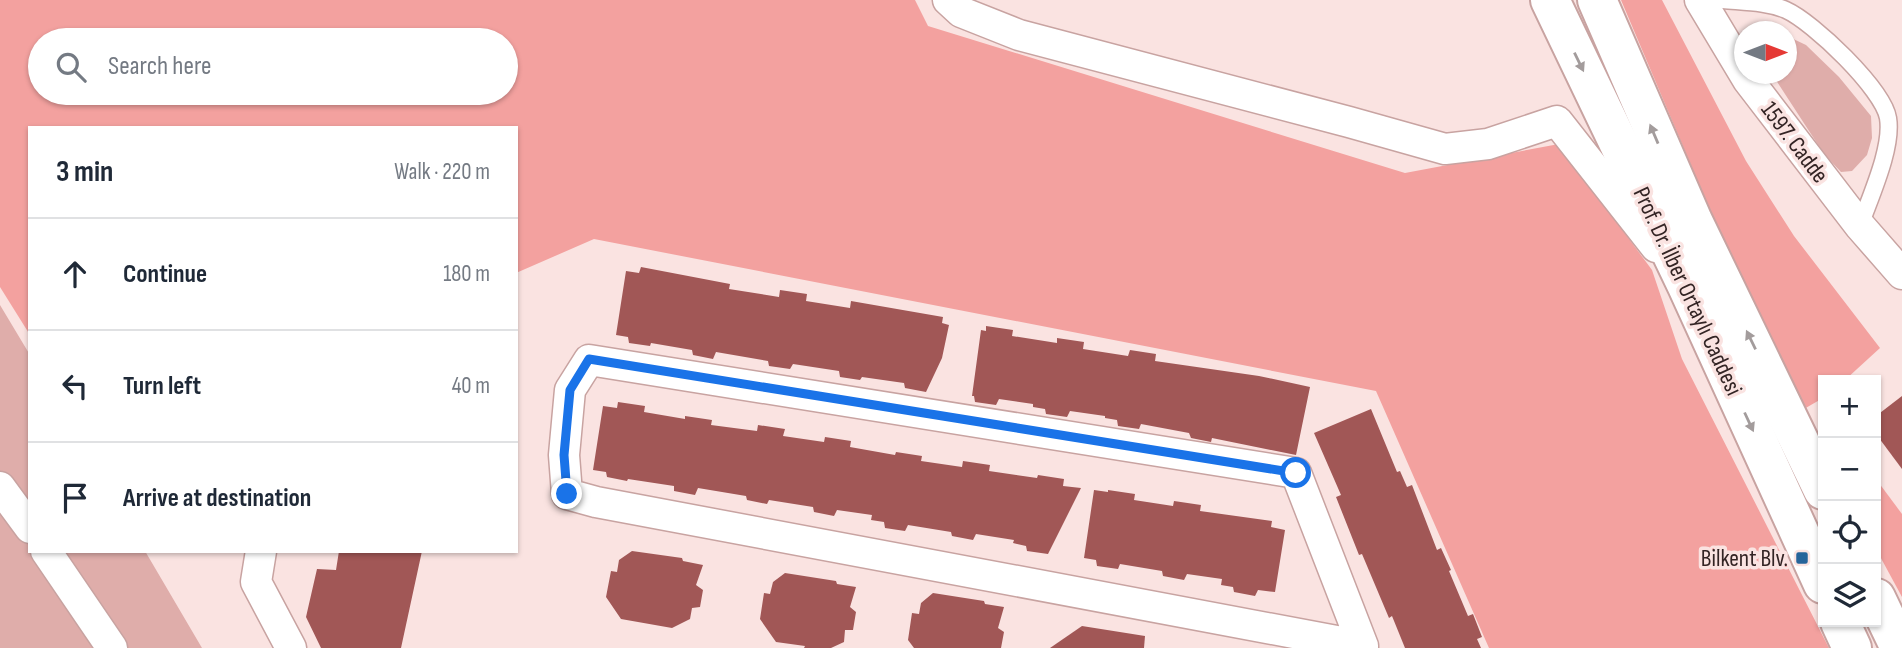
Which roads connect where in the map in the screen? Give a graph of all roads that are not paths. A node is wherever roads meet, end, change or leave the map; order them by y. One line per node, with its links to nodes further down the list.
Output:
1 (948, 0): 8 (street)
2 (1550, 0): 8 (street, Prof. Dr. İlber Ortaylı Caddesi, one-way to 8)
3 (1597, 0): 9 (street, Prof. Dr. İlber Ortaylı Caddesi, one-way to 3)
4 (1700, 0): 6 (street, 1597. Cadde)
5 (1723, 0): 6 (lane)
6 (1860, 226): 7 (street, 1597. Cadde)
7 (1902, 274)
8 (1687, 286): 14 (street, Prof. Dr. İlber Ortaylı Caddesi, one-way to 14)
9 (1818, 480)
10 (0, 487): 11 (street)
11 (28, 525)
12 (47, 553): 18 (street)
13 (261, 553): 19 (street)
14 (1818, 573)
15 (1881, 608): 21 (street)
16 (1842, 627): 20 (street)
17 (1363, 647): 17 (street)
18 (112, 648)
19 (291, 648)
20 (1852, 648)
21 (1900, 648)

